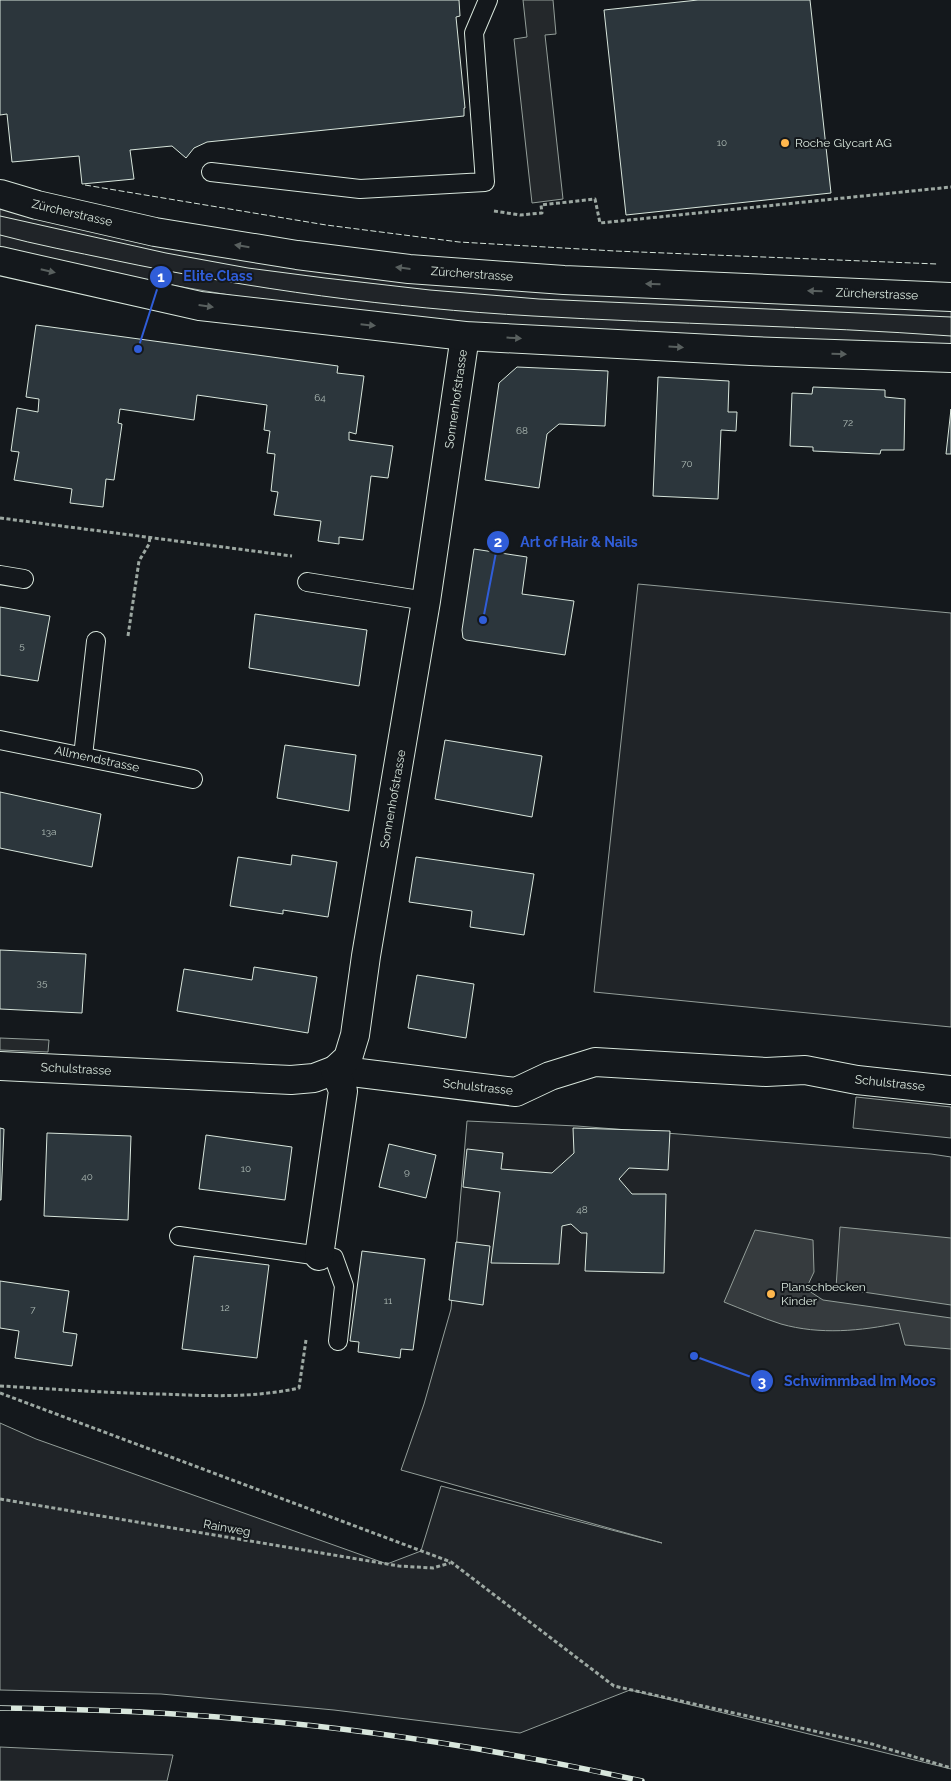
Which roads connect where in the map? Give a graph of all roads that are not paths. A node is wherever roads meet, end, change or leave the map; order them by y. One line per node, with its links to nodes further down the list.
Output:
1 (488, 0): 2 (lane)
2 (211, 172)
3 (0, 194): 5 (main road, Zürcherstrasse, one-way to 3)
4 (0, 261): 6 (main road, one-way to 6)
5 (951, 297)
6 (465, 336): 7 (main road, one-way to 7); 11 (main road, Sonnenhofstrasse)
7 (951, 358)
8 (0, 575): 9 (lane)
9 (24, 579)
10 (307, 582): 11 (lane)
11 (426, 601): 17 (main road, Sonnenhofstrasse)
12 (96, 641): 14 (lane)
13 (0, 740): 14 (lane, Allmendstrasse)
14 (83, 756): 15 (lane, Allmendstrasse)
15 (193, 779)
16 (0, 1066): 17 (main road, Schulstrasse)
17 (335, 1070): 18 (main road, Schulstrasse); 20 (main road)
18 (951, 1090)
19 (180, 1236): 20 (lane)
20 (320, 1256): 21 (lane)
21 (338, 1341)

